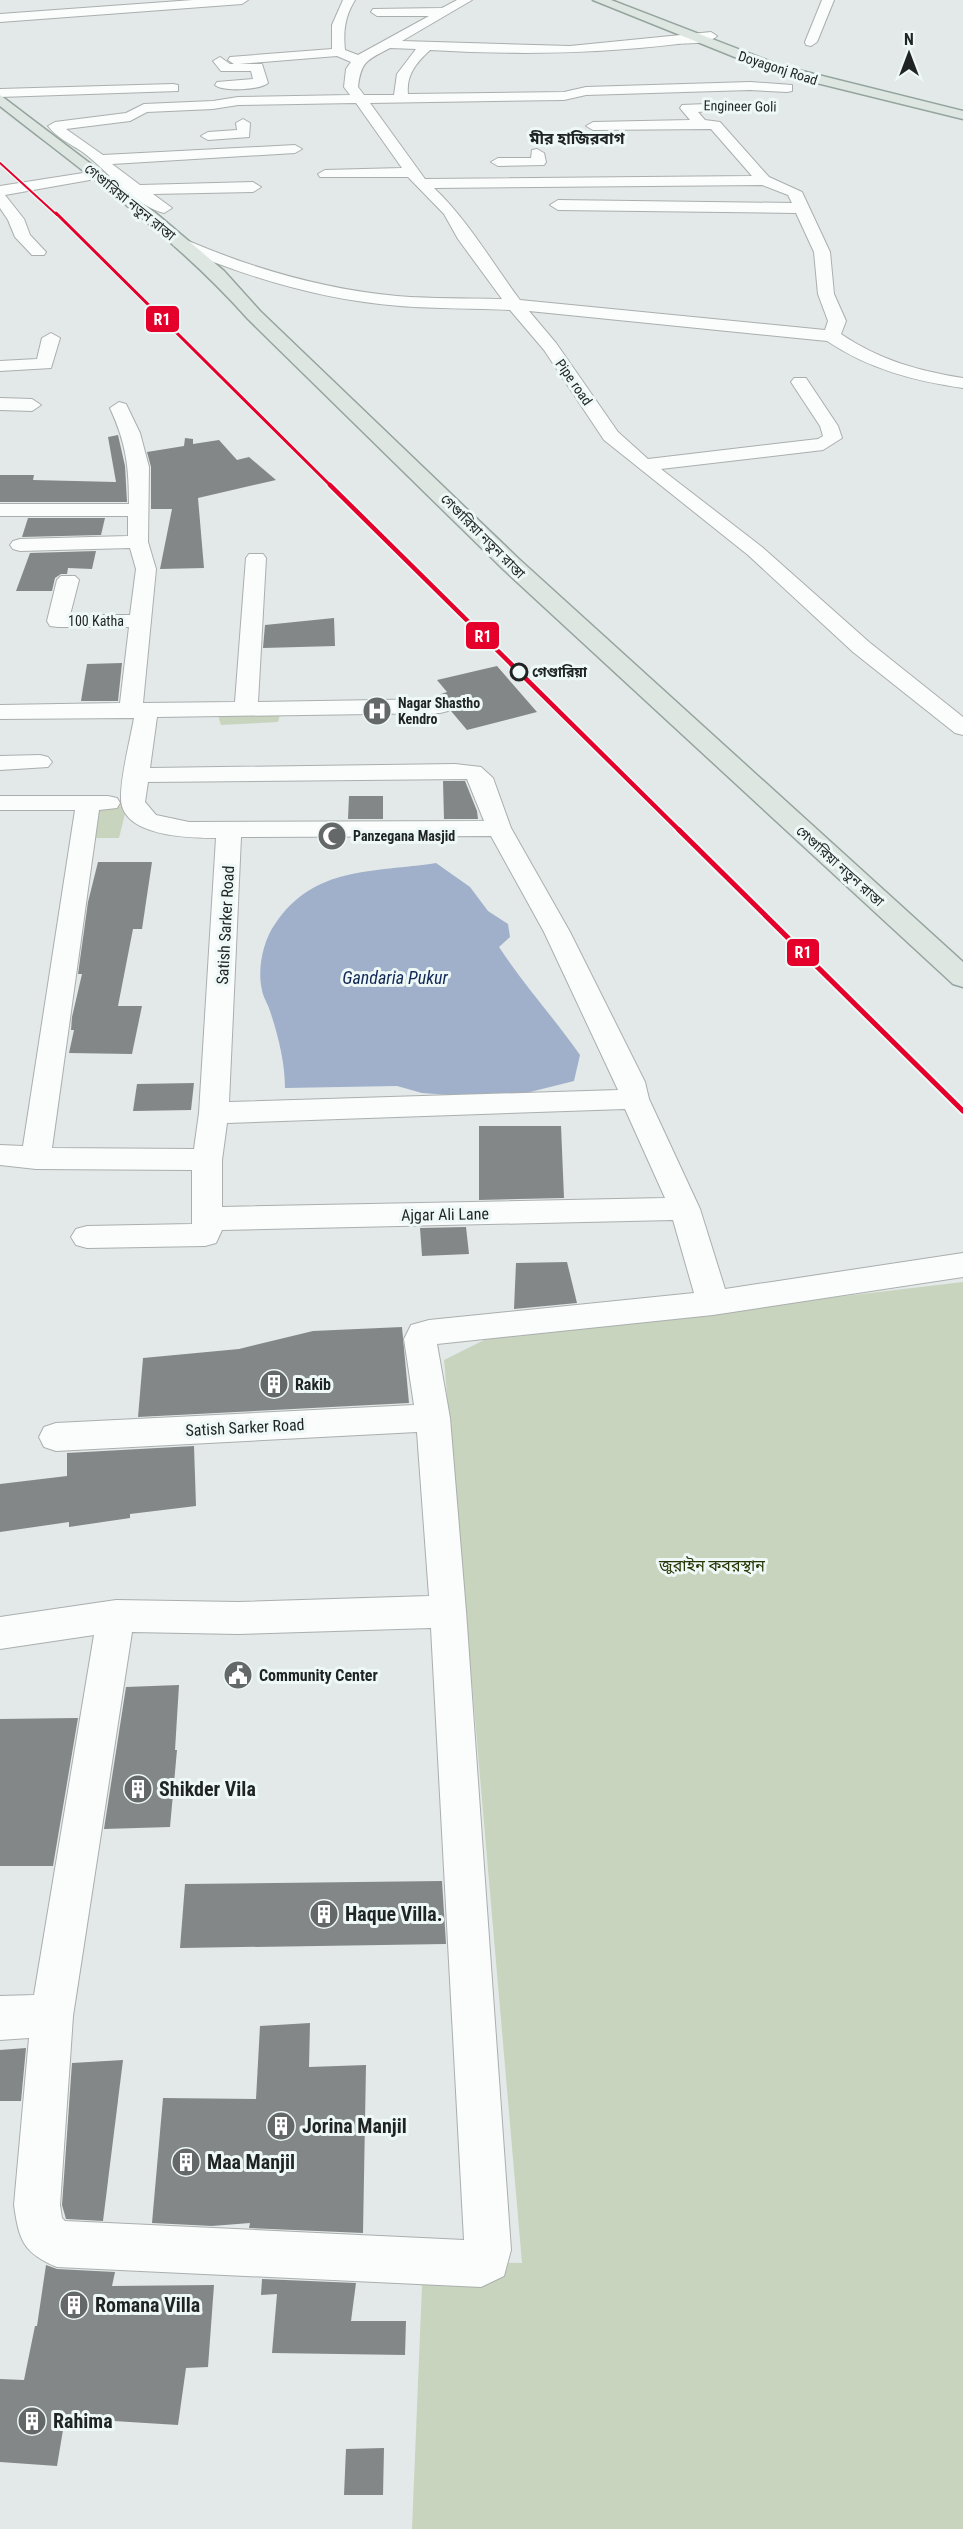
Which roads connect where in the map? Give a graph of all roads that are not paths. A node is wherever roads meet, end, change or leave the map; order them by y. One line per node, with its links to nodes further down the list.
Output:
1 (242, 0): 9 (street)
2 (349, 0): 17 (street)
3 (466, 0): 8 (street)
4 (599, 0): 10 (main road, Doyagonj Road)
5 (622, 0): 10 (main road)
6 (828, 0): 13 (street)
7 (377, 12): 8 (street)
8 (444, 12): 11 (street)
9 (0, 18)
10 (677, 25): 11 (street); 12 (main road, Doyagonj Road); 14 (main road)
11 (406, 34): 15 (street)
12 (694, 38): 14 (main road, Doyagonj Road); 16 (street)
13 (811, 42)
14 (720, 43): 18 (street); 20 (main road, Doyagonj Road)
15 (385, 44): 16 (street); 19 (street)
16 (427, 46): 23 (street)
17 (339, 52): 19 (street); 27 (street)
18 (648, 55)
19 (359, 60): 32 (street, Pipe road)
20 (783, 68): 21 (street); 22 (main road, Doyagonj Road)
21 (706, 75)
22 (808, 75): 30 (street, Engineer Goli); 34 (main road); 35 (main road, Doyagonj Road)
23 (400, 81): 24 (street); 30 (street)
24 (419, 83)
25 (513, 83): 26 (street)
26 (438, 84)
27 (207, 85)
28 (186, 87): 29 (street)
29 (0, 93)
30 (401, 97): 32 (street)
31 (0, 99): 48 (main road, গেণ্ডারিয়া নতুন রাস্তা)
32 (361, 99): 41 (street); 50 (street, Pipe road)
33 (744, 106): 38 (street, Engineer Goli)
34 (963, 108)
35 (963, 115)
36 (243, 123): 40 (street)
37 (146, 124): 41 (street)
38 (701, 124): 39 (street); 51 (street, Engineer Goli)
39 (593, 126)
40 (193, 137)
41 (68, 138): 43 (street)
42 (117, 144): 43 (street)
43 (88, 149): 48 (street)
44 (294, 149): 48 (street)
45 (537, 153): 46 (street)
46 (487, 162)
47 (431, 165): 50 (street)
48 (98, 167): 53 (street); 54 (street); 59 (main road, গেণ্ডারিয়া নতুন রাস্তা)
49 (325, 174): 50 (street)
50 (413, 174): 51 (street); 61 (street, Pipe road)
51 (764, 180): 58 (street, Engineer Goli)
52 (253, 187): 53 (street)
53 (139, 190): 57 (street)
54 (0, 191)
55 (0, 198): 60 (street)
56 (558, 205): 58 (street)
57 (164, 208)
58 (801, 208): 62 (street, Engineer Goli)
59 (180, 243): 61 (street); 91 (main road, গেণ্ডারিয়া নতুন রাস্তা)
60 (38, 252)
61 (514, 305): 62 (street); 70 (street, Pipe road)
62 (832, 336): 66 (street)
63 (51, 338): 64 (street)
64 (0, 366)
65 (800, 382): 70 (street)
66 (963, 383)
67 (0, 404): 68 (street)
68 (32, 405)
69 (119, 408): 72 (street)
70 (644, 465): 82 (street, Pipe road)
71 (0, 510): 72 (street)
72 (140, 510): 73 (street)
73 (138, 542): 74 (street); 77 (street)
74 (20, 545)
75 (256, 558): 79 (street)
76 (68, 580): 77 (street, 100 Katha)
77 (140, 621): 80 (street)
78 (440, 706): 79 (street)
79 (246, 708): 80 (street)
80 (138, 712): 81 (street); 85 (street)
81 (1, 716)
82 (963, 728)
83 (40, 762): 84 (street)
84 (0, 763)
85 (138, 775): 86 (street); 89 (street)
86 (133, 802): 88 (street); 90 (street)
87 (0, 803): 88 (street)
88 (88, 803): 95 (street)
89 (499, 828): 90 (street); 92 (street)
90 (229, 830): 93 (street, Satish Sarker Road)
91 (963, 978)
92 (635, 1099): 93 (street); 97 (street)
93 (214, 1113): 96 (street, Satish Sarker Road)
94 (0, 1155): 95 (street)
95 (36, 1158): 96 (street)
96 (207, 1160): 98 (street, Satish Sarker Road)
97 (685, 1209): 98 (street, Ajgar Ali Lane); 101 (street)
98 (205, 1219): 99 (street)
99 (87, 1237)
100 (963, 1265): 101 (street)
101 (713, 1303): 102 (street)
102 (434, 1418): 103 (street, Satish Sarker Road); 104 (street)
103 (56, 1437)
104 (448, 1611): 105 (street); 107 (street)
105 (116, 1616): 106 (street); 107 (street)
106 (0, 1633)
107 (52, 2016): 108 (street)
108 (0, 2018)

